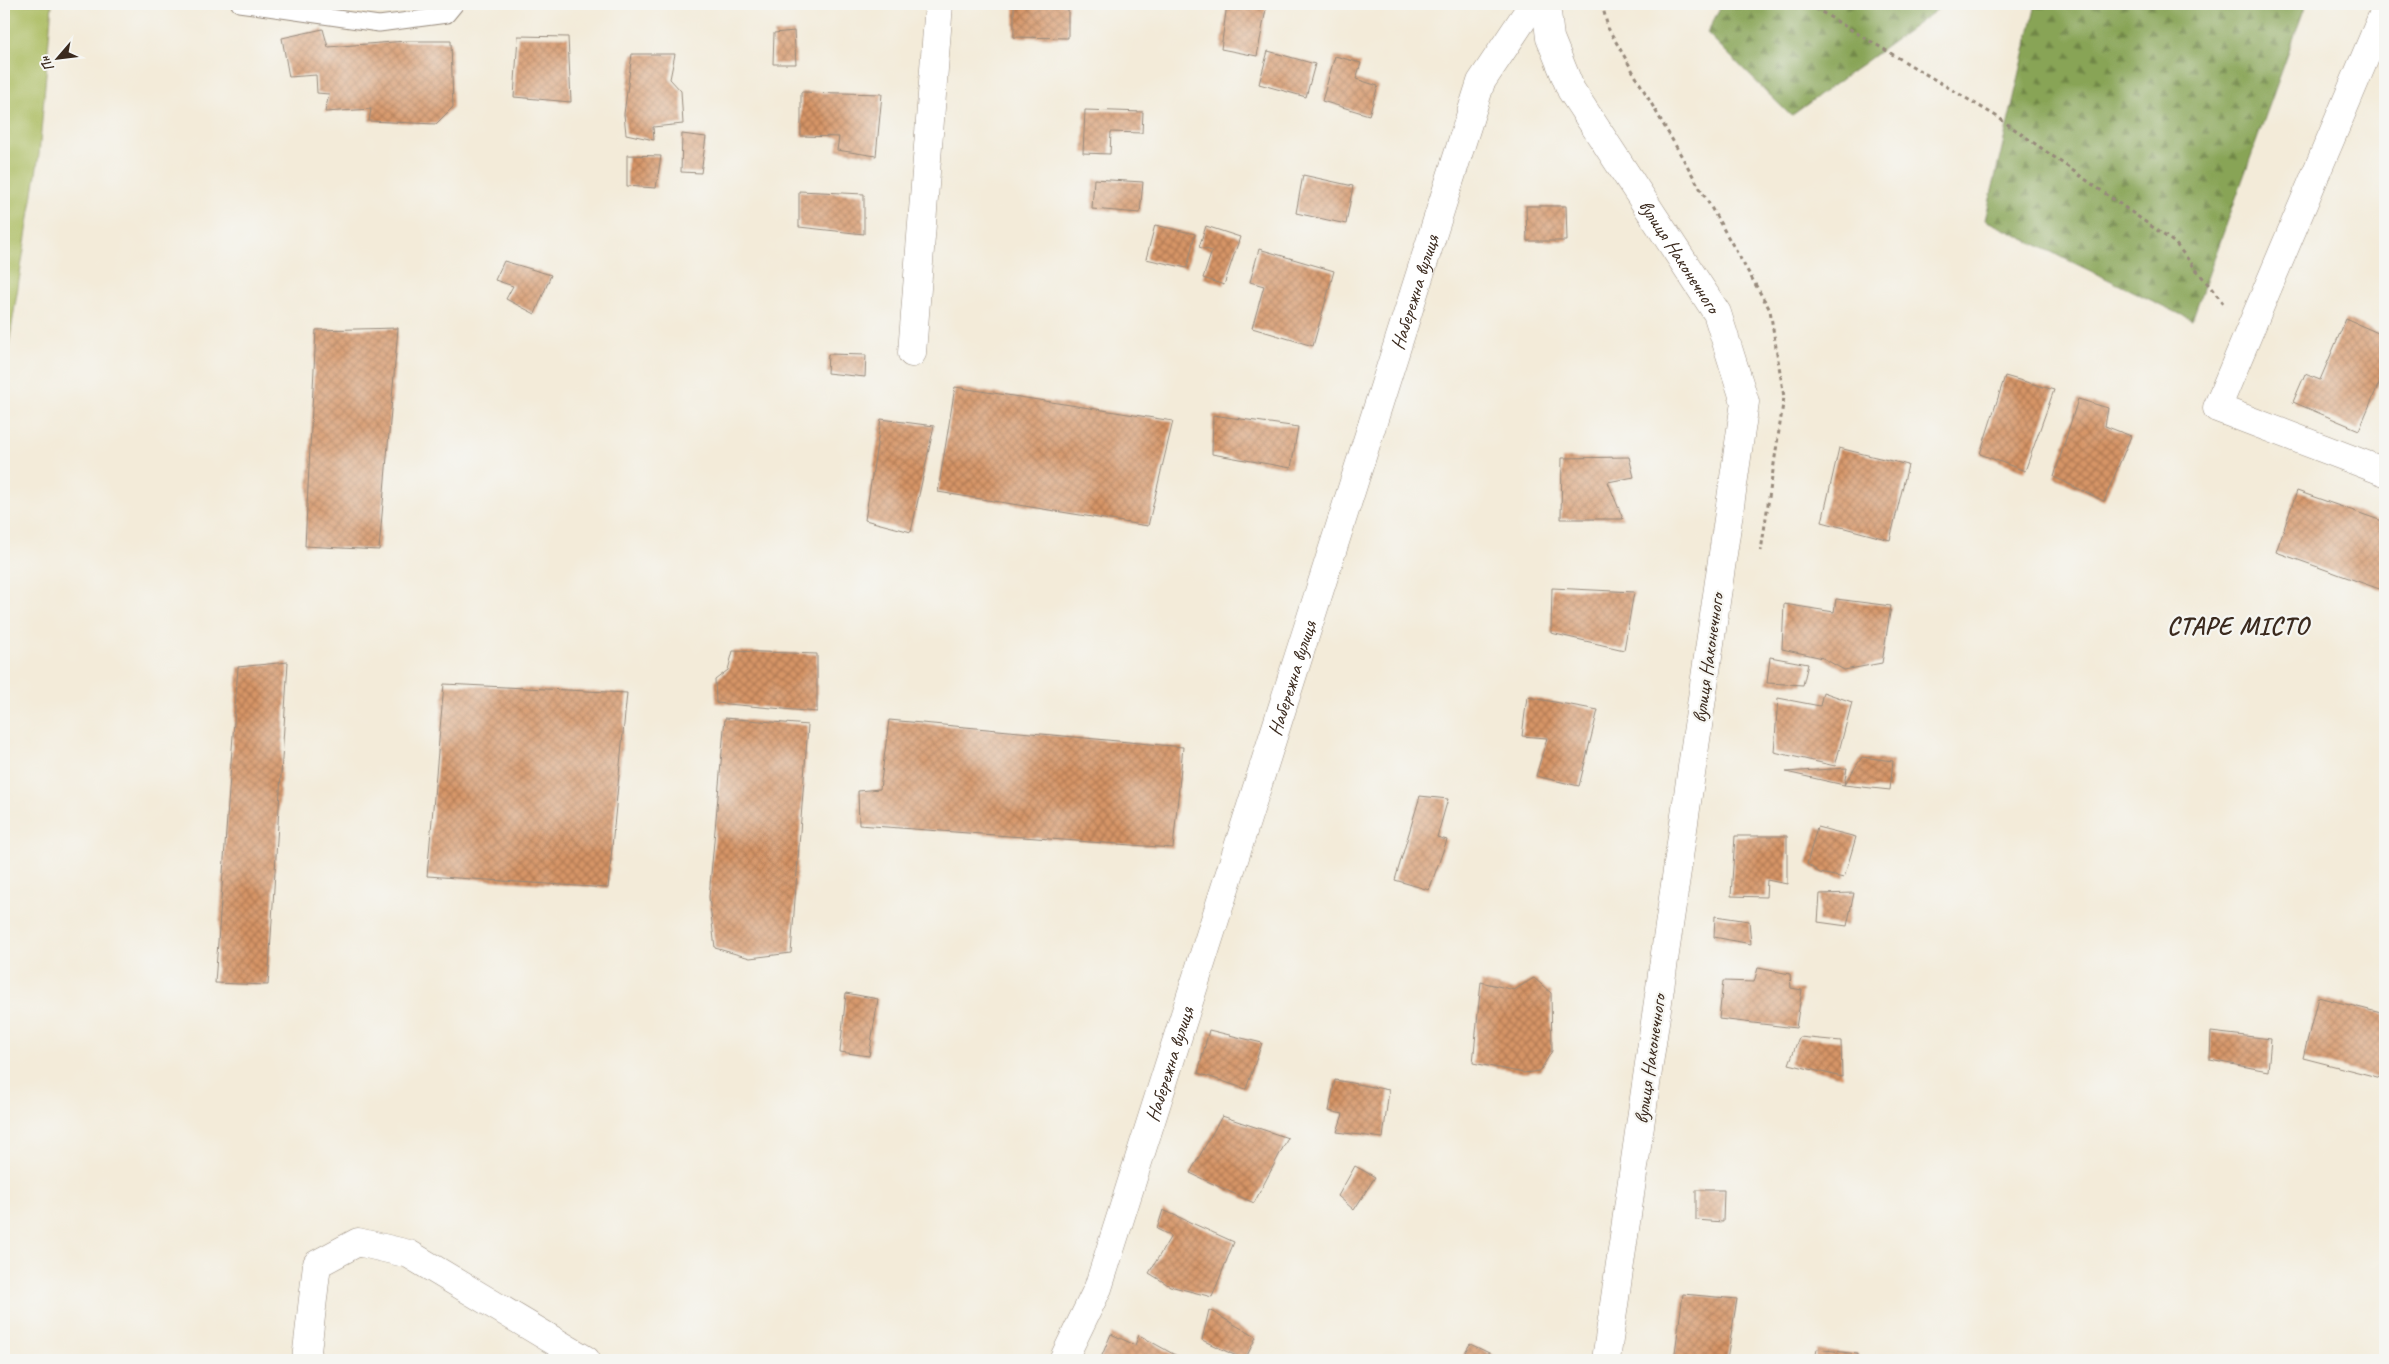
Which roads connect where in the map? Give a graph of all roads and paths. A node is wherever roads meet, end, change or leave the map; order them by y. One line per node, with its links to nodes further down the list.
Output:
1 (239, 4): 2 (lane)
2 (456, 4)
3 (939, 4): 9 (street)
4 (1534, 4): 13 (street, Набережна вулиця)
5 (1546, 4): 14 (street, вулиця Наконечного)
6 (1808, 4): 8 (path)
7 (2385, 10): 8 (street)
8 (2248, 335): 10 (street)
9 (912, 353)
10 (2385, 472)
11 (306, 1360): 12 (street)
12 (586, 1360)
13 (1063, 1360)
14 (1606, 1360)

